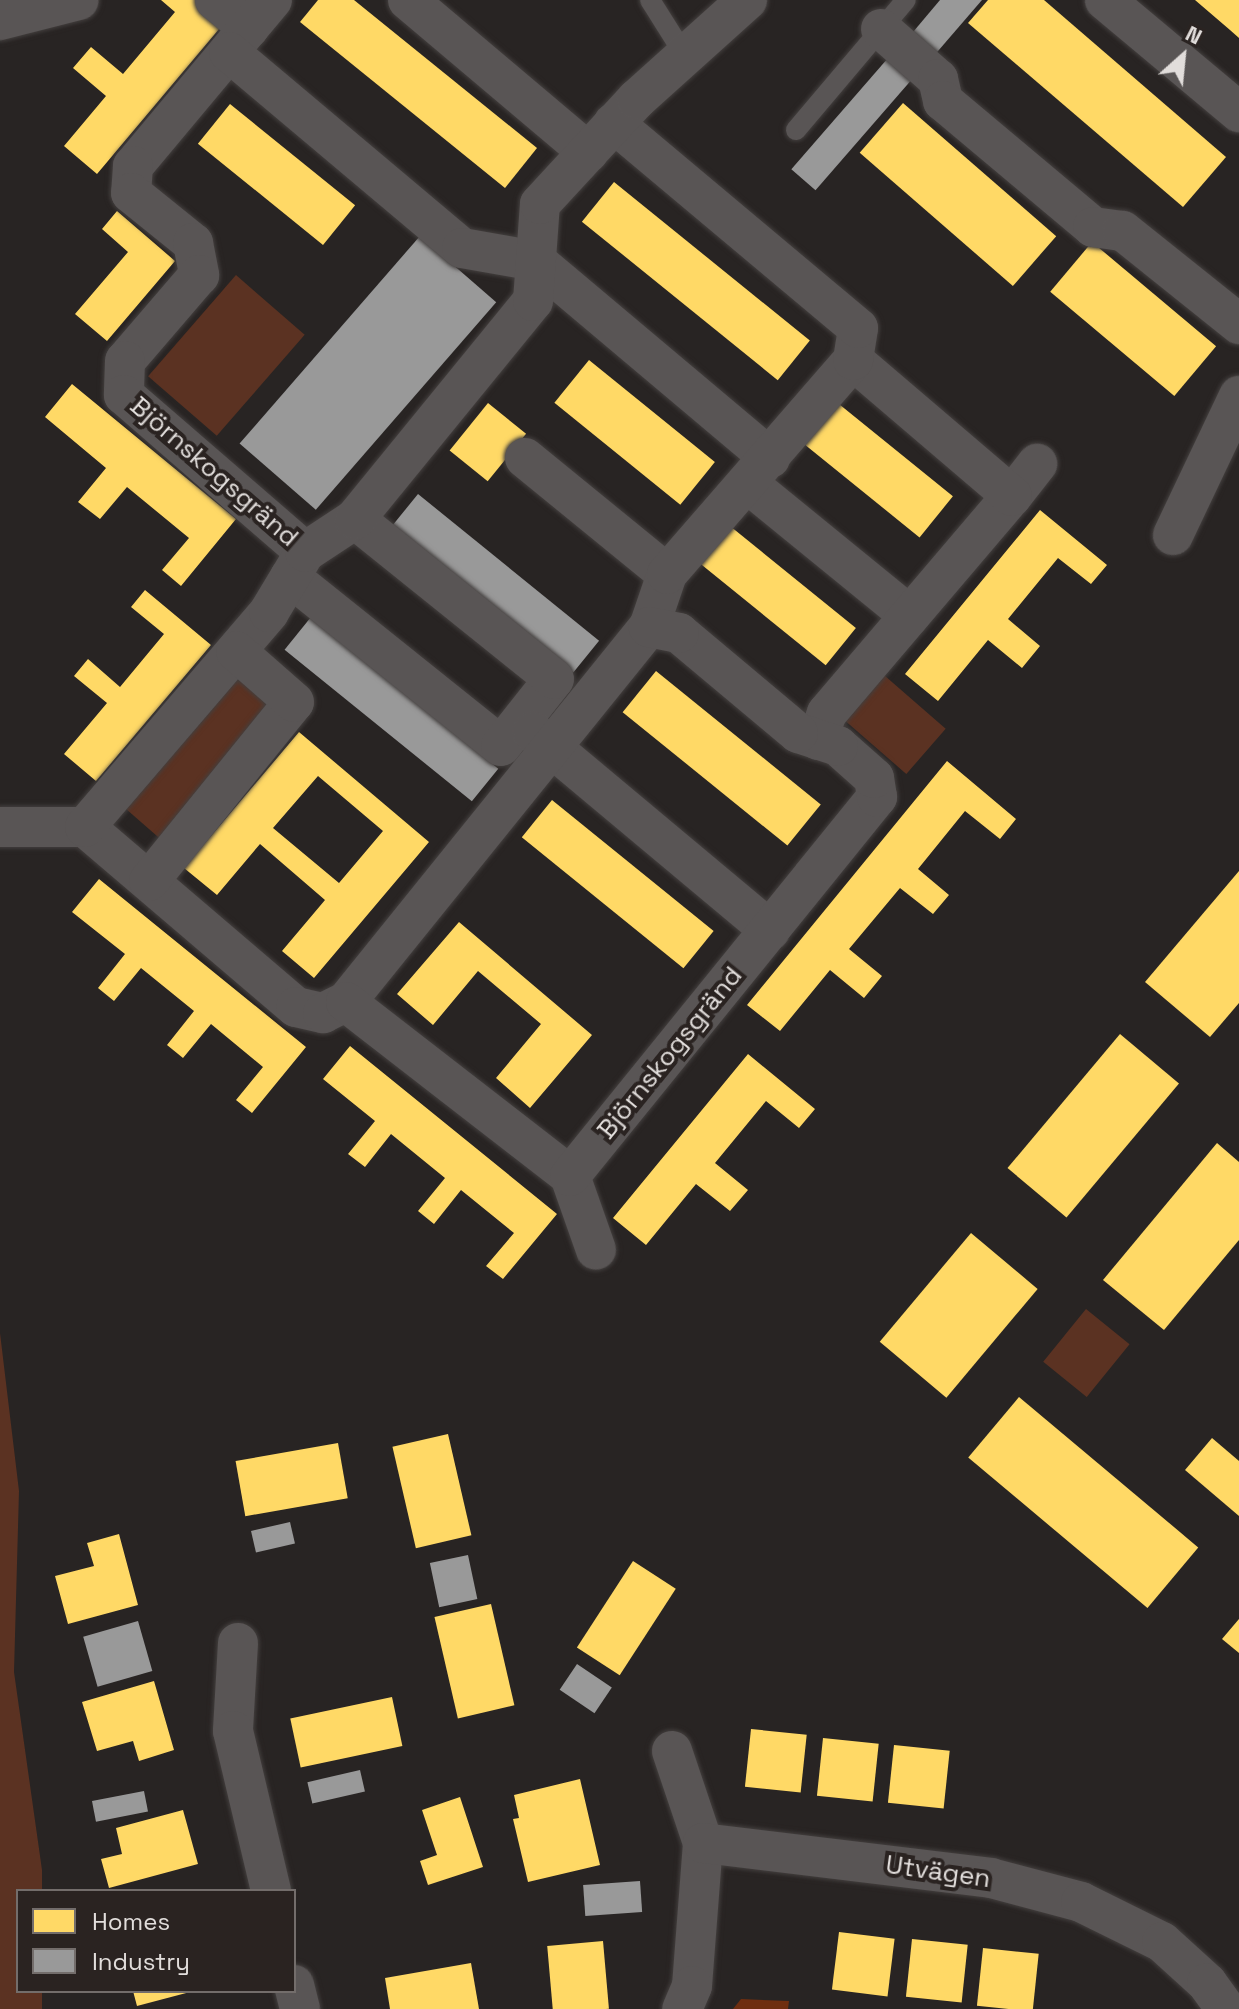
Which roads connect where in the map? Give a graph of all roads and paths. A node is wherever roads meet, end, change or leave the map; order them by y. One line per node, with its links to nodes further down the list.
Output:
1 (79, 0): 8 (street)
2 (215, 0): 9 (street)
3 (408, 0): 14 (street)
4 (650, 0): 10 (lane)
5 (747, 0): 10 (street, Björnskogsgränd)
6 (1105, 0): 11 (street)
7 (894, 14): 13 (lane); 16 (street)
8 (0, 20)
9 (250, 27): 15 (street); 25 (street, Björnskogsgränd)
10 (684, 54): 12 (street, Björnskogsgränd)
11 (1239, 112)
12 (614, 123): 14 (street, Björnskogsgränd); 17 (street)
13 (796, 130)
14 (588, 152): 15 (street, Björnskogsgränd)
15 (536, 261): 21 (street); 23 (street, Björnskogsgränd)
16 (1239, 324)
17 (853, 360): 21 (street); 22 (street)
18 (1239, 396): 24 (street)
19 (525, 458): 26 (street)
20 (1037, 464): 22 (street)
21 (758, 470): 26 (street); 27 (street)
22 (1012, 496): 27 (street)
23 (355, 519): 25 (street, Björnskogsgränd); 30 (street, Björnskogsgränd)
24 (1173, 535)
25 (297, 565): 29 (street, Björnskogsgränd); 30 (street, Björnskogsgränd)
26 (667, 574): 28 (street)
27 (910, 616): 31 (street)
28 (649, 627): 31 (street, Björnskogsgränd); 32 (street)
29 (236, 651): 34 (street, Björnskogsgränd); 35 (street)
30 (520, 721): 32 (street)
31 (818, 740): 36 (street, Björnskogsgränd)
32 (552, 747): 36 (street); 37 (street)
33 (0, 827): 34 (street)
34 (85, 827): 35 (street)
35 (149, 881): 37 (street)
36 (770, 930): 38 (street, Björnskogsgränd)
37 (346, 1002): 38 (street)
38 (570, 1176): 39 (street)
39 (596, 1250)
40 (238, 1643): 43 (street)
41 (672, 1751): 42 (street)
42 (703, 1843): 44 (street); 45 (street, Utvägen)
43 (271, 1889)
44 (682, 2009)
45 (1226, 2009)

